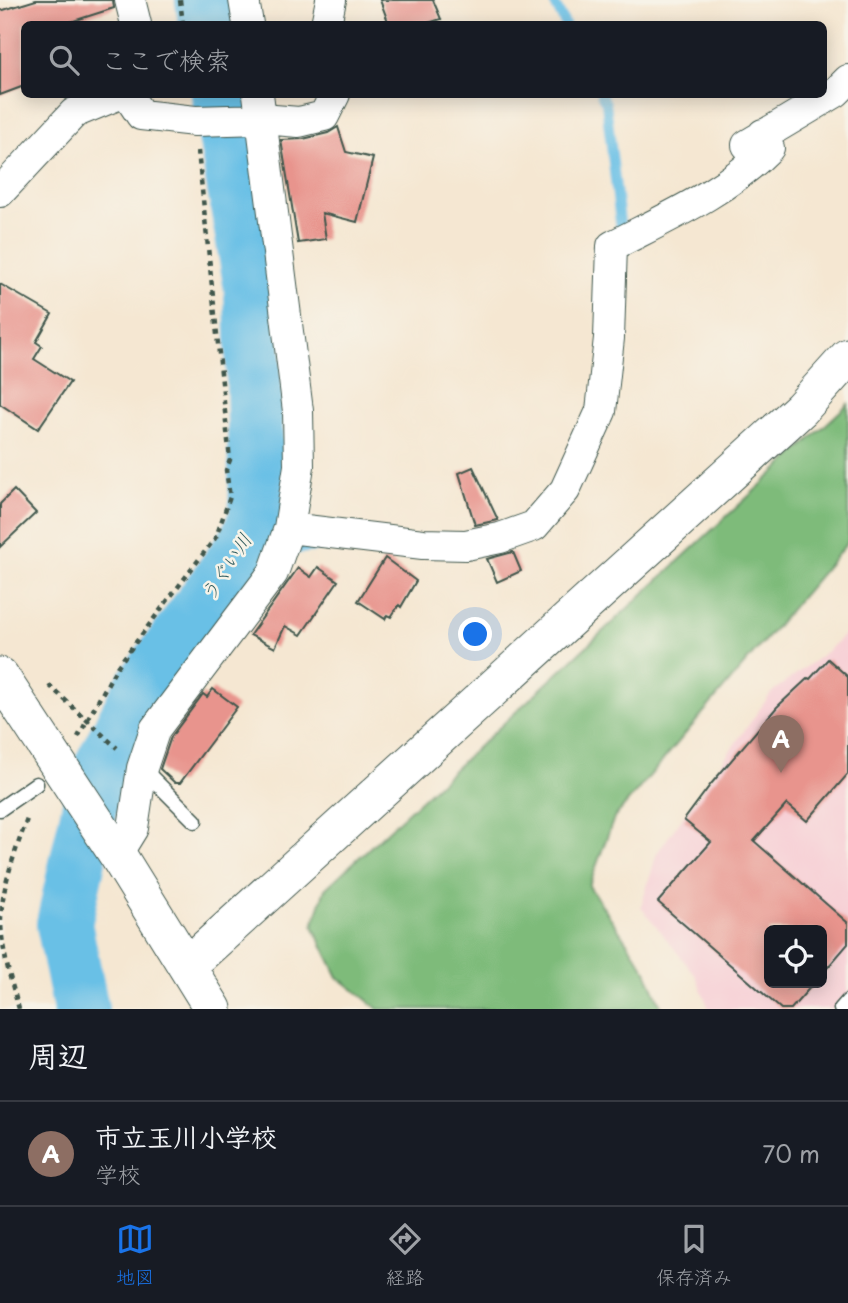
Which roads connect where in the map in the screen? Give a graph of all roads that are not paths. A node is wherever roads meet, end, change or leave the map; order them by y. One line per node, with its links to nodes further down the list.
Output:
1 (130, 0): 4 (street)
2 (244, 0): 5 (street)
3 (331, 0): 6 (street)
4 (135, 21)
5 (248, 21)
6 (327, 21)
7 (844, 93): 12 (street)
8 (111, 98): 14 (street)
9 (130, 98): 11 (street)
10 (333, 98): 11 (street)
11 (260, 107): 16 (street)
12 (763, 134): 13 (street); 16 (street)
13 (738, 151)
14 (0, 192)
15 (848, 357): 23 (street)
16 (289, 528): 18 (street)
17 (0, 676): 19 (street)
18 (142, 768): 21 (lane); 22 (street)
19 (47, 774): 20 (lane); 22 (street)
20 (0, 809)
21 (195, 821)
22 (117, 854): 23 (street)
23 (187, 966): 25 (street)
24 (848, 1001): 26 (lane)
25 (214, 1009)
26 (841, 1009)

